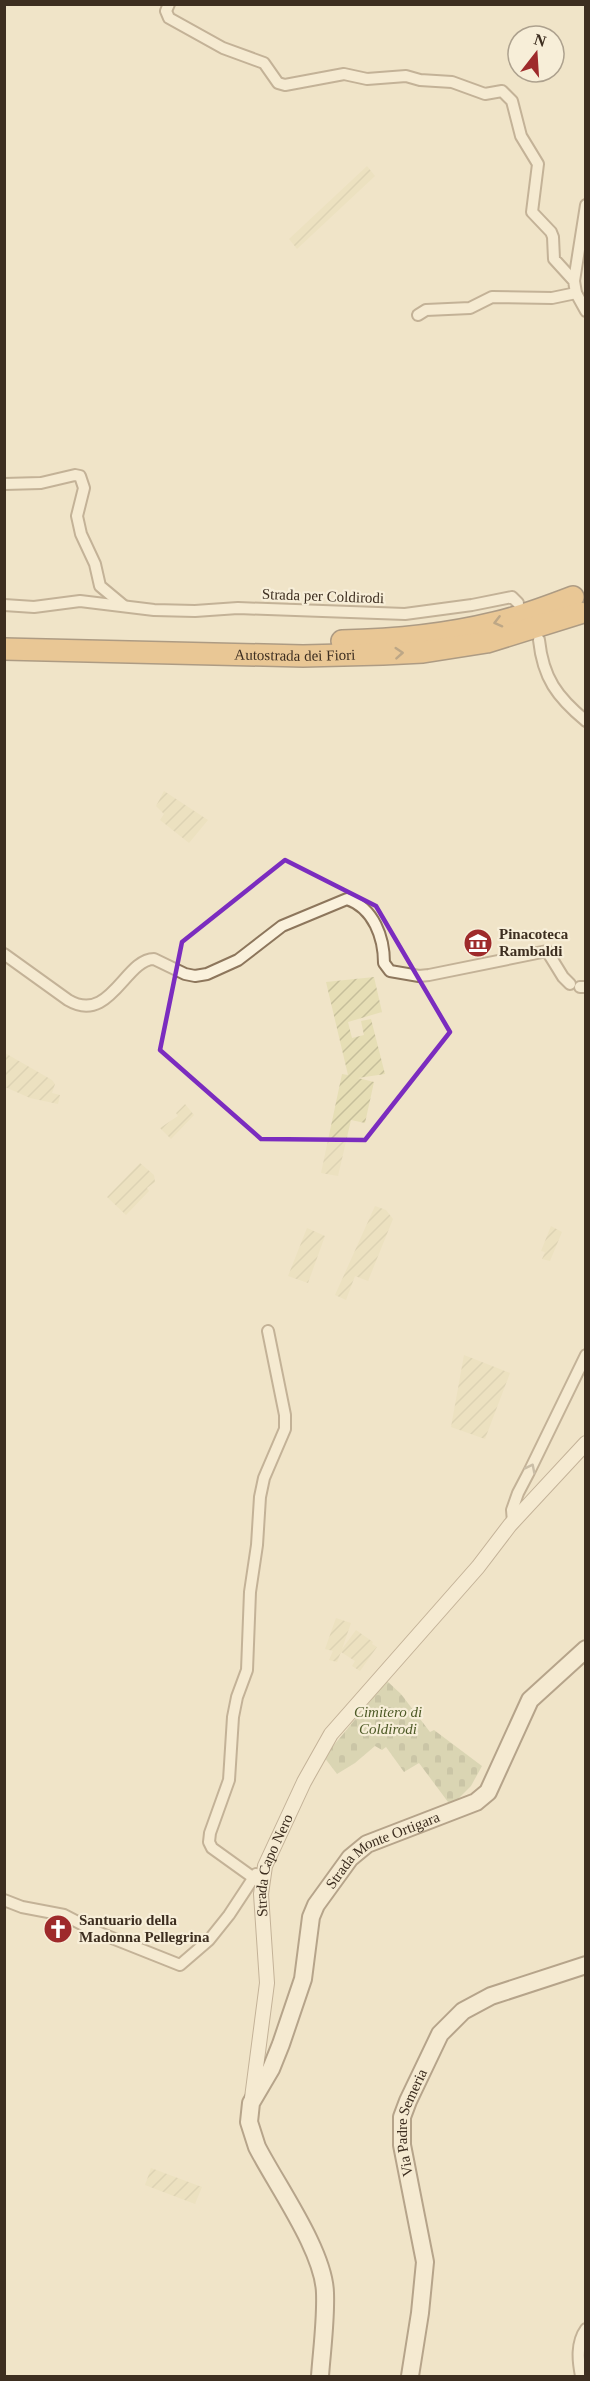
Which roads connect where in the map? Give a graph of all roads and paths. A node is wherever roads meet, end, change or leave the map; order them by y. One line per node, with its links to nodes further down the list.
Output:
1 (169, 4): 3 (street)
2 (585, 205): 3 (street)
3 (574, 281): 4 (street)
4 (576, 293): 5 (street); 6 (street)
5 (585, 311)
6 (418, 315)
7 (4, 484): 10 (street)
8 (518, 603): 10 (street, Strada per Coldirodi)
9 (4, 605): 10 (street, Strada per Coldirodi)
10 (124, 606)
11 (4, 636): 13 (highway, Autostrada dei Fiori, one-way to 11)
12 (539, 640): 14 (street)
13 (4, 649)
14 (585, 721)
15 (4, 954): 16 (street)
16 (578, 986)
17 (268, 1331): 22 (street)
18 (585, 1355): 20 (street, one-way to 18)
19 (585, 1443): 20 (street, Strada Capo Nero)
20 (513, 1522): 22 (street, Strada Capo Nero)
21 (585, 1649): 25 (main road, Strada Monte Ortigara)
22 (257, 1881): 23 (street); 25 (street, Strada Capo Nero)
23 (4, 1900)
24 (585, 1965): 28 (main road, Via Padre Semeria)
25 (251, 2103): 27 (main road, Strada Capo Nero)
26 (585, 2329): 29 (street)
27 (320, 2376)
28 (411, 2376)
29 (581, 2376)

